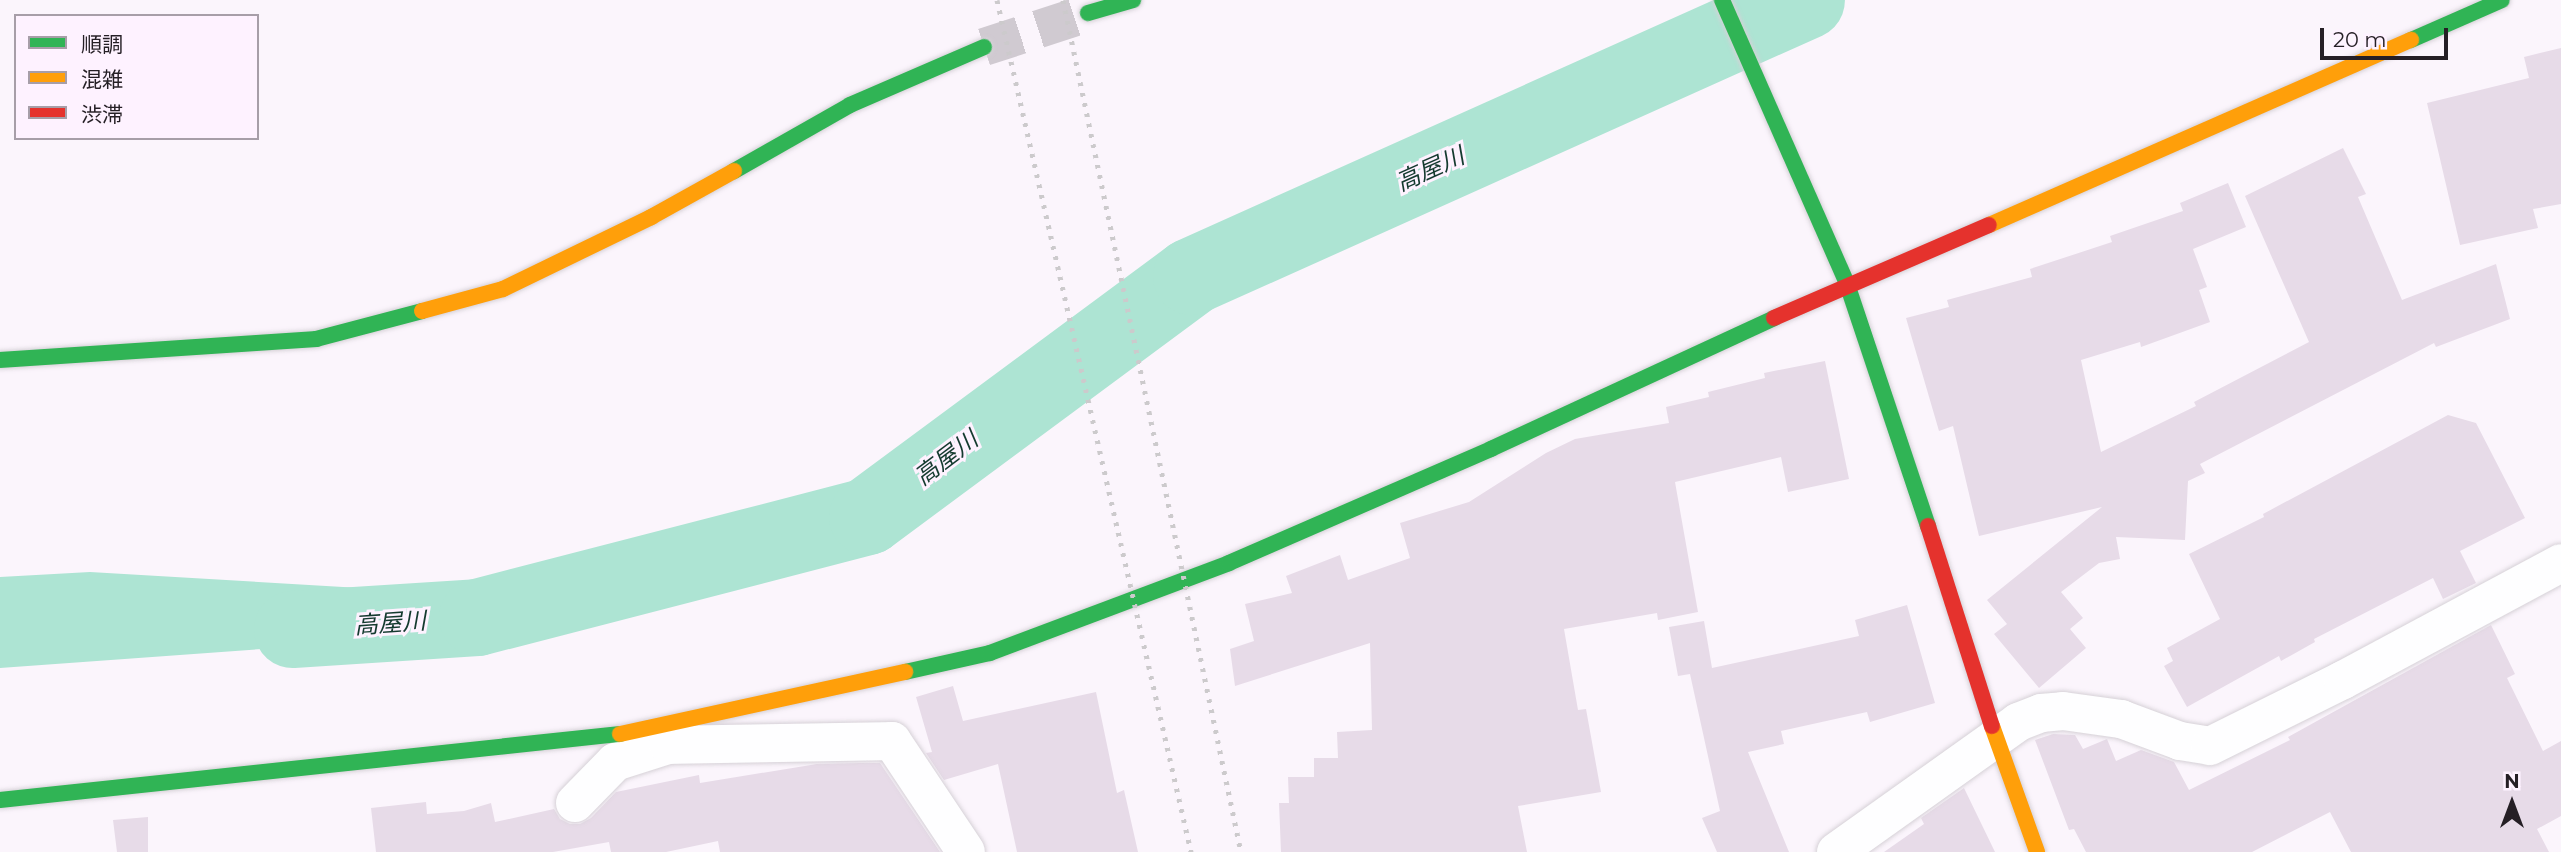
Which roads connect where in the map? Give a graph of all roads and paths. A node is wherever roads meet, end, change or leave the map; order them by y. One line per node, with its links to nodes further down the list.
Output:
1 (1133, 0): 4 (street)
2 (1723, 0): 6 (street)
3 (2502, 0): 6 (street)
4 (1088, 13)
5 (984, 47): 7 (street)
6 (1844, 276): 9 (street); 10 (street)
7 (0, 360)
8 (2561, 563): 9 (street)
9 (1996, 739): 13 (street); 14 (street)
10 (0, 800)
11 (575, 803): 12 (street)
12 (962, 850)
13 (1836, 852)
14 (2037, 852)

